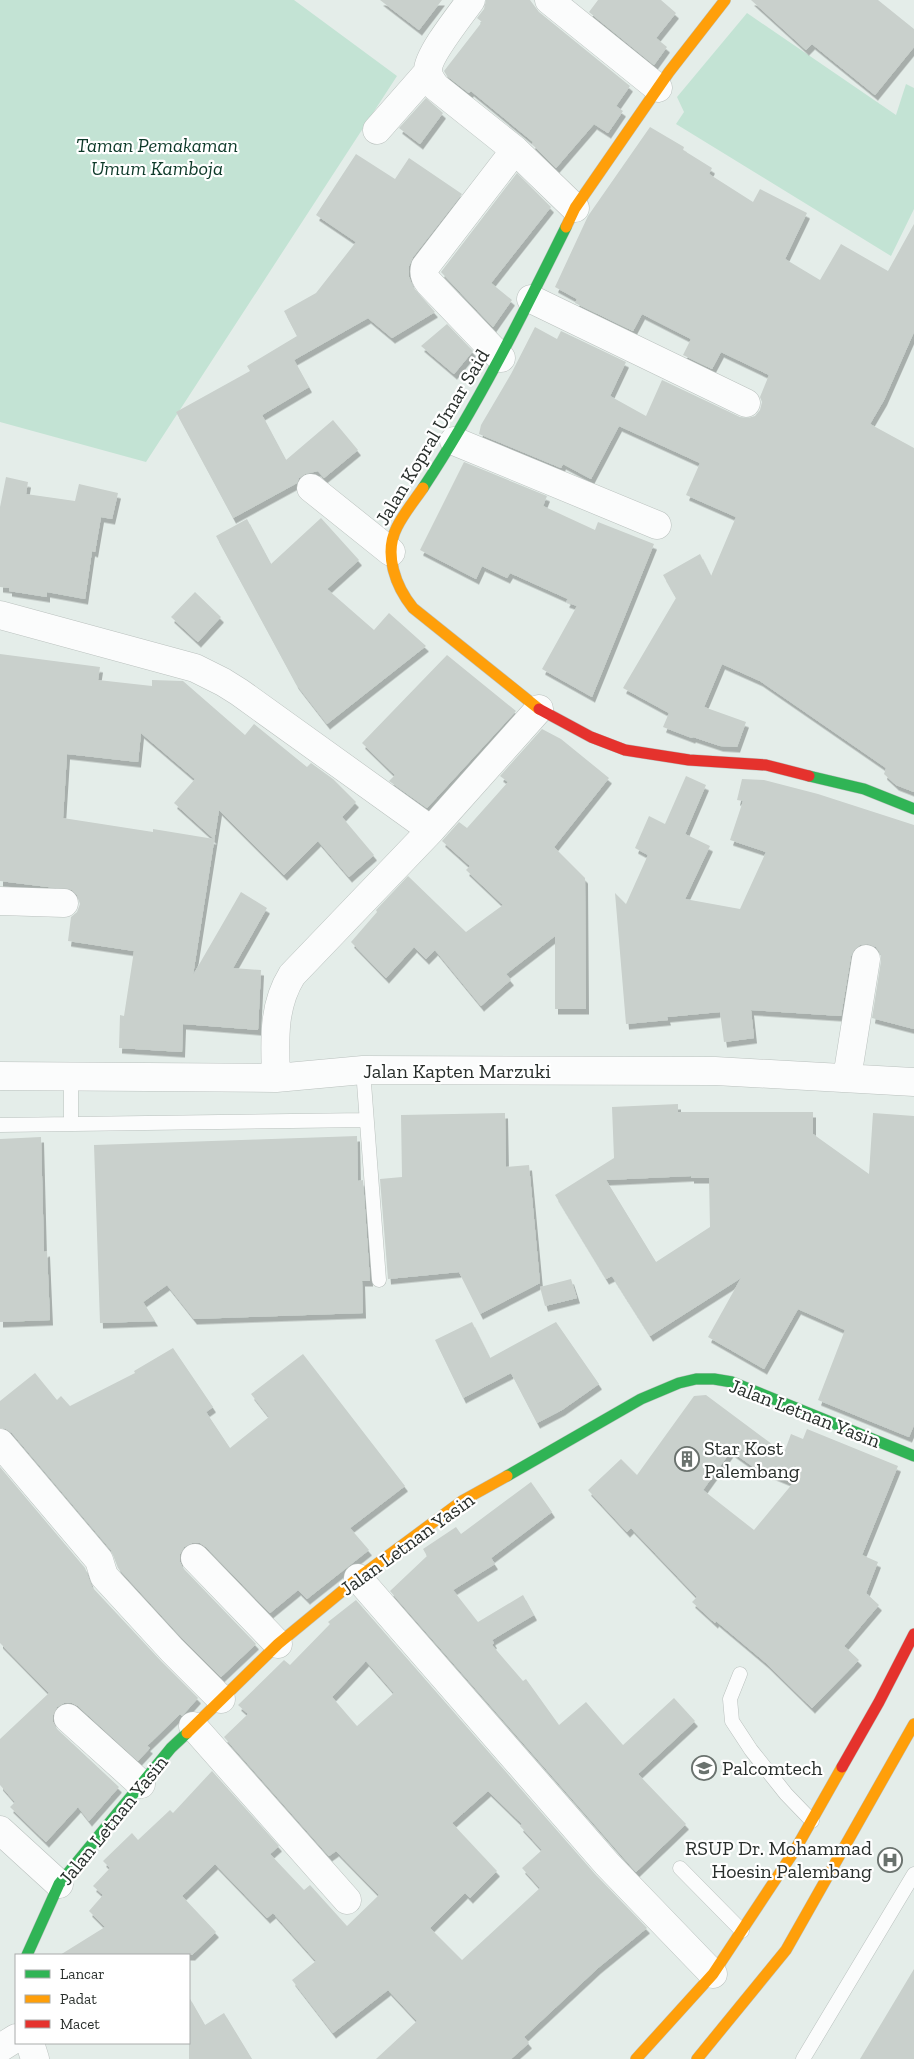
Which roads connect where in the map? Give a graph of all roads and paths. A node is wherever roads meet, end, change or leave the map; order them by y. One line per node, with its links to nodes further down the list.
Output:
1 (471, 0): 4 (street)
2 (549, 0): 5 (street)
3 (725, 0): 5 (main road, Jalan Kopral Umar Said)
4 (428, 72): 6 (street); 7 (street)
5 (658, 88): 8 (main road, Jalan Kopral Umar Said)
6 (377, 130)
7 (515, 150): 8 (street); 10 (street)
8 (575, 208): 9 (main road, Jalan Kopral Umar Said)
9 (531, 299): 10 (main road, Jalan Kopral Umar Said); 11 (street)
10 (502, 358): 12 (main road, Jalan Kopral Umar Said)
11 (746, 403)
12 (454, 441): 14 (street); 15 (main road, Jalan Kopral Umar Said)
13 (311, 488): 15 (street)
14 (657, 525)
15 (391, 552): 17 (main road, Jalan Kopral Umar Said)
16 (0, 615): 19 (street)
17 (539, 709): 18 (main road, Jalan Kopral Umar Said); 19 (street)
18 (914, 809)
19 (431, 830): 26 (street)
20 (0, 901): 21 (street)
21 (64, 903)
22 (866, 959): 27 (street)
23 (363, 1070): 26 (street, Jalan Kapten Marzuki); 27 (street, Jalan Kapten Marzuki); 29 (lane)
24 (0, 1076): 25 (street, Jalan Kapten Marzuki)
25 (71, 1077): 26 (street, Jalan Kapten Marzuki); 30 (lane)
26 (276, 1078)
27 (847, 1078): 28 (street, Jalan Kapten Marzuki)
28 (914, 1082)
29 (366, 1120): 30 (lane); 32 (lane)
30 (71, 1124): 31 (lane)
31 (0, 1125)
32 (379, 1280)
33 (0, 1443): 40 (street)
34 (914, 1456): 36 (main road, Jalan Letnan Yasin)
35 (195, 1558): 38 (street)
36 (358, 1578): 38 (main road, Jalan Letnan Yasin); 53 (street)
37 (914, 1634): 45 (main road)
38 (278, 1644): 40 (main road, Jalan Letnan Yasin)
39 (740, 1674): 45 (lane)
40 (221, 1699): 43 (main road, Jalan Letnan Yasin)
41 (68, 1718): 44 (street)
42 (914, 1724): 59 (main road)
43 (193, 1726): 44 (main road, Jalan Letnan Yasin); 50 (street)
44 (141, 1784): 49 (main road, Jalan Letnan Yasin)
45 (812, 1821): 51 (main road)
46 (0, 1830): 49 (street)
47 (680, 1868): 51 (lane)
48 (914, 1874): 60 (lane)
49 (59, 1884): 52 (main road, Jalan Letnan Yasin)
50 (347, 1900)
51 (742, 1931): 53 (main road)
52 (27, 1954)
53 (713, 1974): 58 (main road)
54 (15, 2039): 56 (street)
55 (30, 2044): 57 (street)
56 (0, 2048)
57 (35, 2059)
58 (636, 2059)
59 (697, 2059)
60 (802, 2059)

